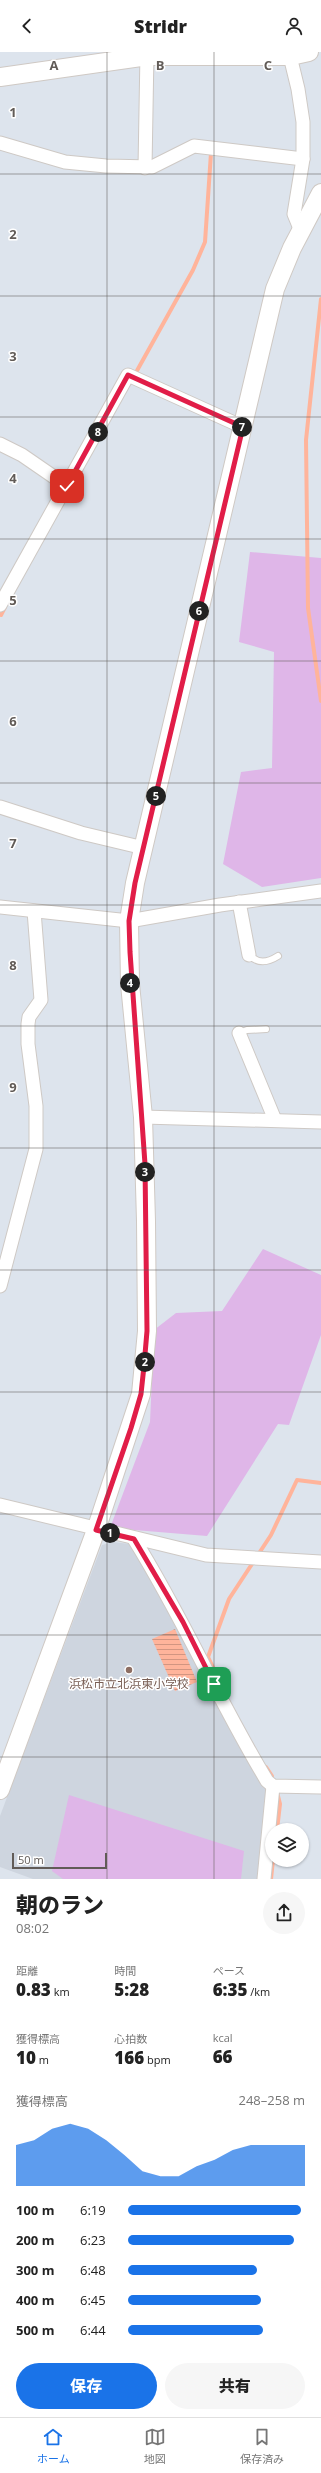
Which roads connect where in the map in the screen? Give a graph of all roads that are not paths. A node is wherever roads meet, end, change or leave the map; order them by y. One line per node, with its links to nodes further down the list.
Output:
1 (310, 52): 3 (street)
2 (147, 54): 3 (street); 4 (street); 7 (street)
3 (290, 54): 6 (street)
4 (0, 77)
5 (0, 143): 7 (street)
6 (303, 159): 7 (street); 9 (street)
7 (145, 168)
8 (321, 193): 9 (street)
9 (301, 231): 10 (street)
10 (243, 427): 12 (street); 15 (street)
11 (0, 444): 12 (street)
12 (67, 486): 13 (street)
13 (0, 606)
14 (0, 806): 15 (street)
15 (144, 848): 20 (street)
16 (321, 891): 17 (street)
17 (238, 902): 20 (street); 21 (street)
18 (0, 907): 19 (street)
19 (34, 910): 20 (street); 28 (street)
20 (129, 921): 25 (street)
21 (249, 955): 22 (lane)
22 (278, 956)
23 (266, 1029): 24 (lane)
24 (239, 1033): 26 (street)
25 (143, 1117): 26 (street); 30 (street)
26 (275, 1120): 27 (street)
27 (321, 1122)
28 (0, 1286)
29 (0, 1505): 30 (street)
30 (96, 1530): 31 (street); 35 (street)
31 (134, 1539): 32 (street); 33 (street)
32 (321, 1562)
33 (273, 1786): 34 (street); 36 (street)
34 (321, 1787)
35 (0, 1790)
36 (264, 1879)

